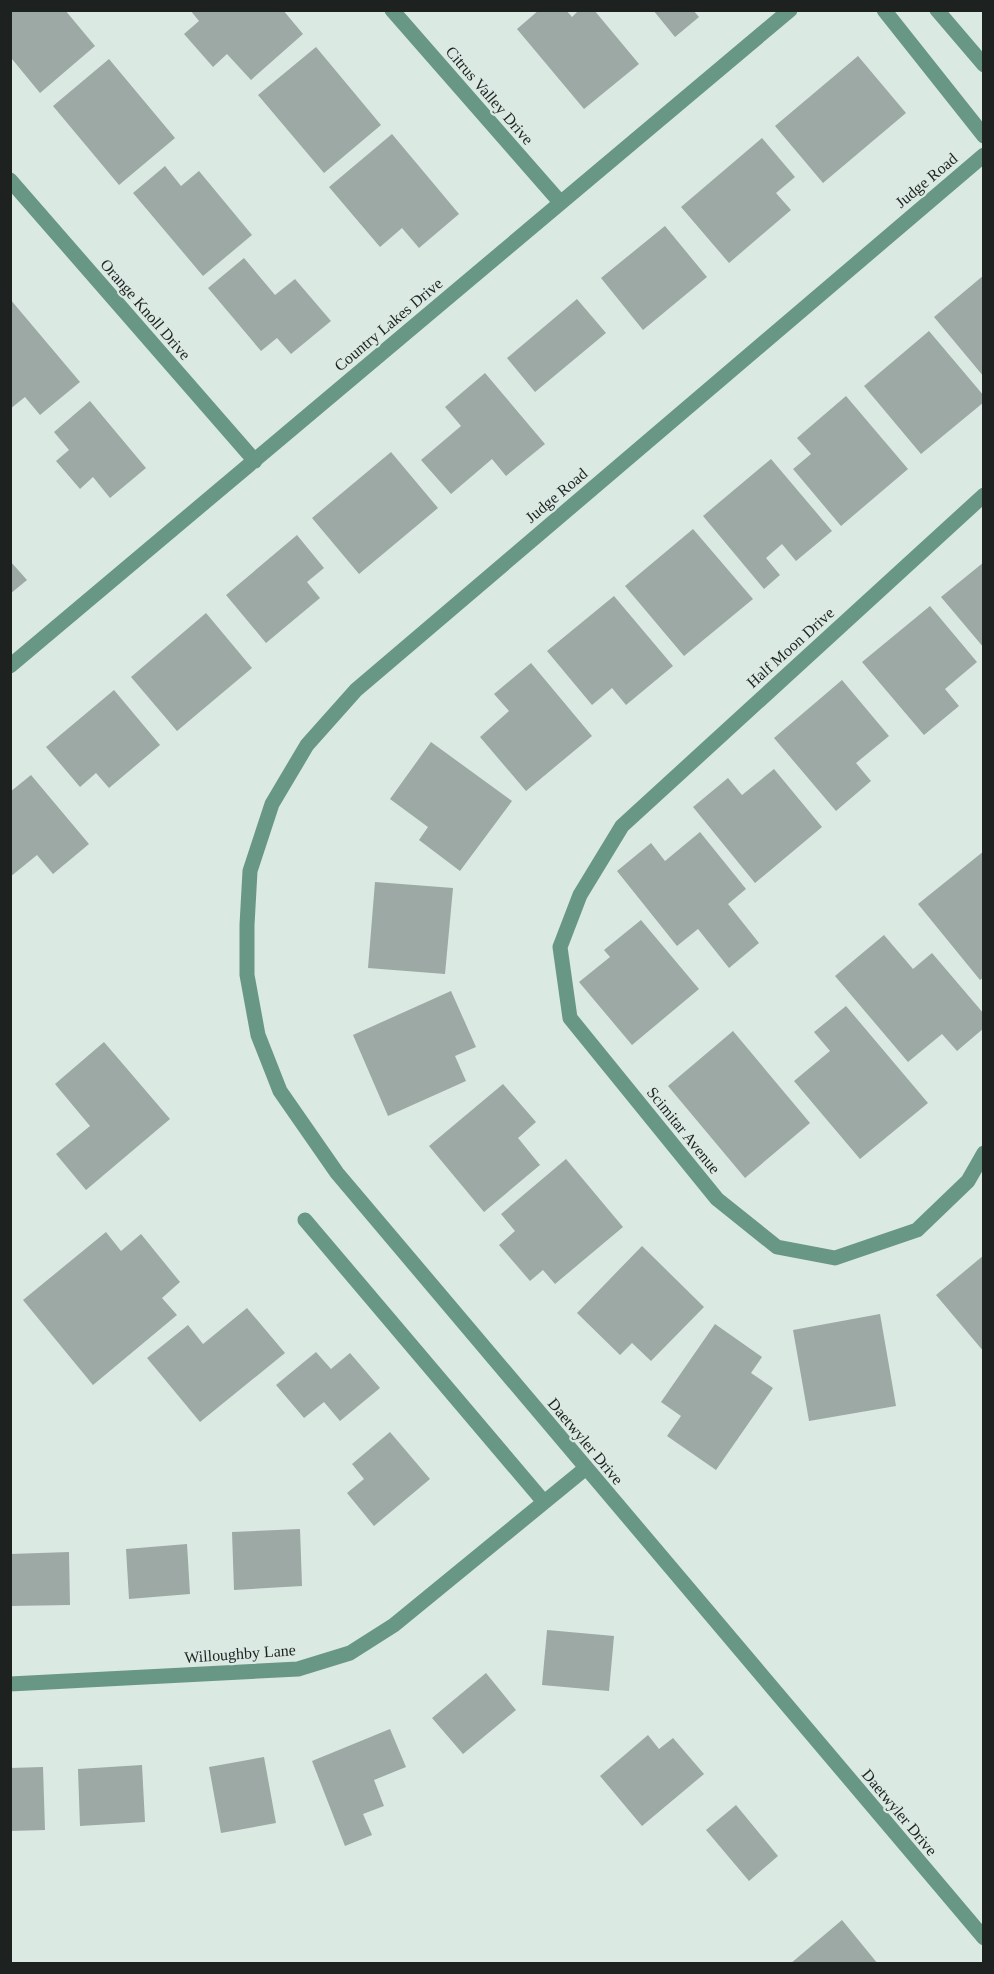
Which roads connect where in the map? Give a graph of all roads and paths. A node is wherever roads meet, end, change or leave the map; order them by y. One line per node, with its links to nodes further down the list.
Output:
1 (392, 10): 9 (street, Citrus Valley Drive)
2 (790, 10): 9 (street, Country Lakes Drive)
3 (884, 10): 6 (street)
4 (937, 10): 5 (street)
5 (984, 65)
6 (984, 136)
7 (984, 155): 14 (street, Judge Road)
8 (10, 180): 10 (street, Orange Knoll Drive)
9 (560, 202): 10 (street, Country Lakes Drive)
10 (255, 461): 12 (street, Country Lakes Drive)
11 (984, 495): 13 (street, Half Moon Drive)
12 (10, 666)
13 (622, 826): 15 (street, Scimitar Avenue)
14 (247, 925): 17 (street, Daetwyler Drive)
15 (984, 1153)
16 (305, 1220): 18 (street)
17 (586, 1468): 18 (street, Willoughby Lane); 20 (street, Daetwyler Drive)
18 (544, 1502): 19 (street, Willoughby Lane)
19 (10, 1684)
20 (984, 1938)

